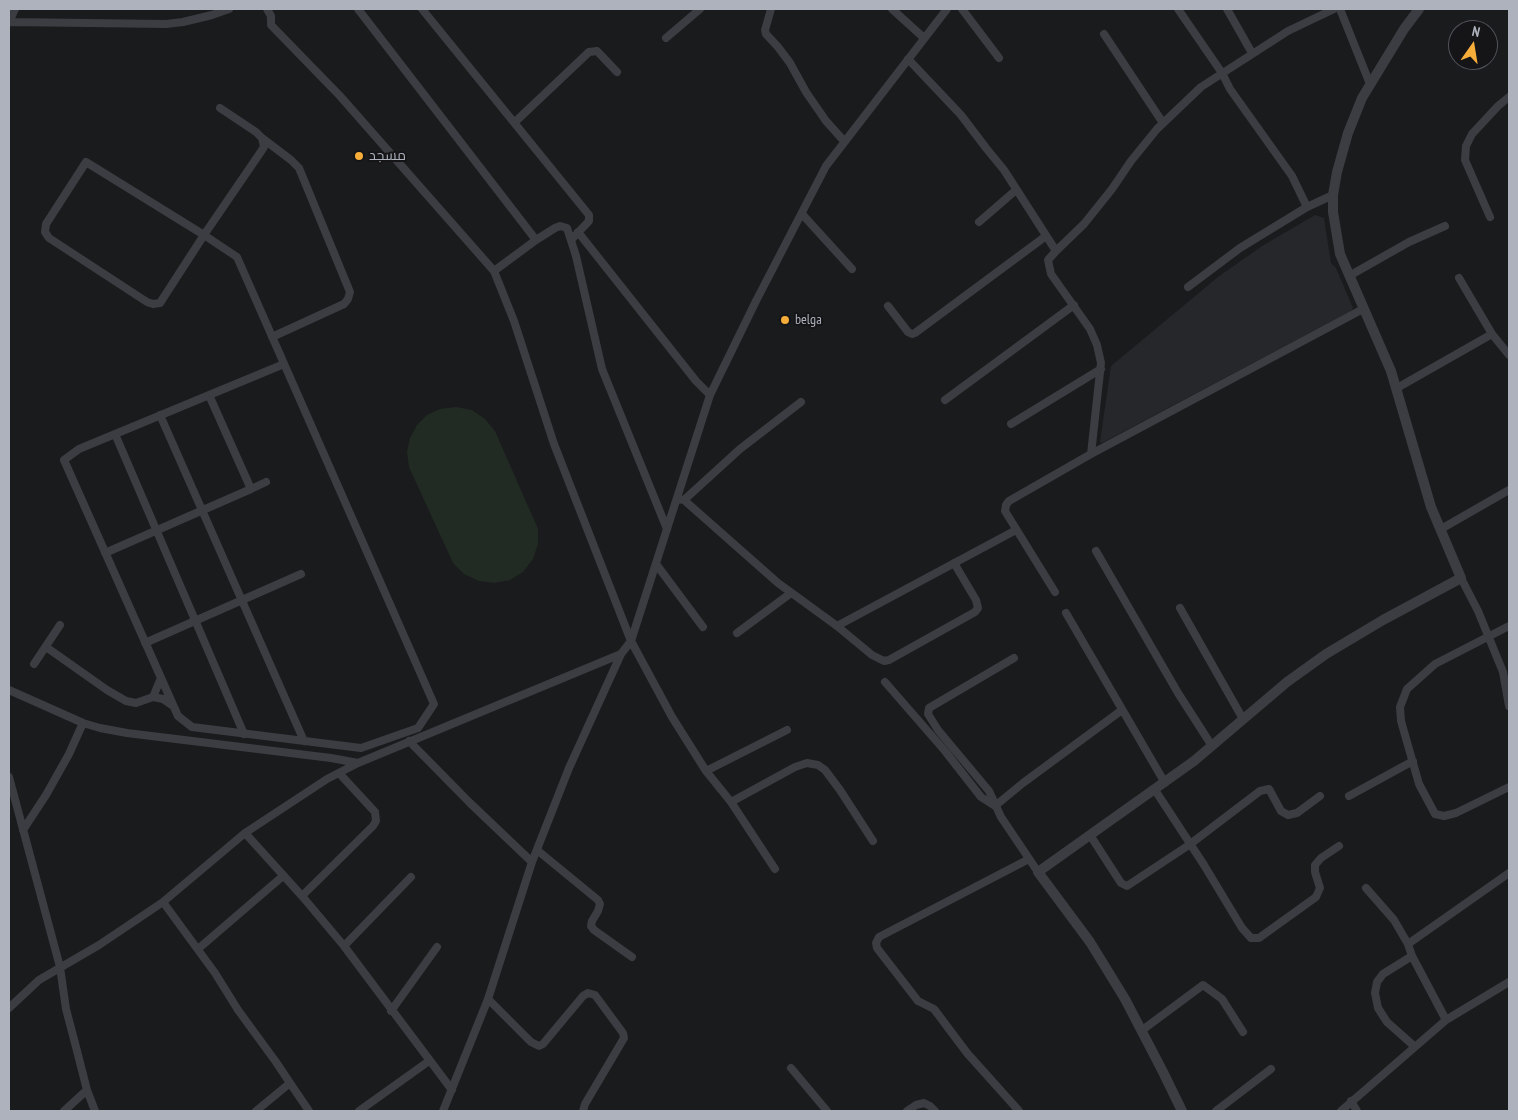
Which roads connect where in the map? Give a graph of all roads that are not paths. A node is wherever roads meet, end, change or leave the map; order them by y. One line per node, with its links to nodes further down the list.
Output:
1 (15, 9): 16 (street)
2 (229, 9): 16 (street)
3 (267, 9): 45 (street)
4 (358, 9): 42 (street)
5 (422, 9): 28 (street)
6 (700, 9): 18 (street)
7 (771, 9): 31 (street)
8 (892, 9): 19 (street)
9 (947, 9): 19 (street)
10 (962, 9): 22 (street)
11 (1178, 9): 24 (street)
12 (1227, 9): 20 (street)
13 (1334, 9): 20 (street)
14 (1340, 9): 25 (street)
15 (1419, 9): 25 (street)
16 (9, 22)
17 (1104, 34): 29 (street)
18 (666, 38)
19 (924, 38): 21 (street)
20 (1252, 53): 24 (street)
21 (908, 58): 31 (street); 32 (street)
22 (999, 58)
23 (617, 72): 28 (street)
24 (1222, 73): 29 (street); 34 (street)
25 (1370, 84): 33 (street)
26 (1509, 97): 36 (street)
27 (220, 108): 30 (street)
28 (515, 122): 39 (street)
29 (1163, 123): 44 (street)
30 (262, 138): 40 (street); 54 (street)
31 (844, 141): 35 (street)
32 (1016, 190): 37 (street); 41 (street)
33 (1333, 195): 34 (street); 47 (street)
34 (1307, 207): 49 (street)
35 (802, 214): 46 (street); 60 (street)
36 (1490, 217)
37 (978, 222)
38 (1445, 226): 47 (street)
39 (578, 232): 43 (street); 60 (street)
40 (204, 235): 40 (street); 54 (street)
41 (1046, 236): 44 (street); 50 (street)
42 (536, 240): 43 (street); 45 (street)
43 (571, 240): 72 (street)
44 (1056, 251): 51 (street)
45 (494, 270): 94 (street)
46 (852, 270)
47 (1349, 276): 52 (street)
48 (1459, 278): 53 (street)
49 (1188, 287)
50 (888, 306)
51 (1074, 306): 57 (street); 61 (street)
52 (1363, 309): 58 (street); 66 (street)
53 (1492, 334): 55 (street); 58 (street)
54 (272, 338): 56 (street)
55 (1509, 356)
56 (284, 364): 59 (street); 111 (street)
57 (1101, 369): 64 (street); 66 (street)
58 (1397, 388): 73 (street)
59 (209, 395): 63 (street); 68 (street)
60 (710, 395): 70 (street)
61 (944, 400)
62 (801, 402): 70 (street)
63 (160, 415): 65 (street); 71 (street)
64 (1011, 424)
65 (115, 434): 75 (street); 77 (street)
66 (1091, 454): 74 (street)
67 (266, 482): 68 (street)
68 (251, 489): 71 (street)
69 (1509, 490): 73 (street)
70 (681, 500): 72 (street); 83 (street)
71 (202, 511): 75 (street); 84 (street)
72 (666, 529): 79 (street)
73 (1441, 529): 81 (street)
74 (1016, 530): 78 (street); 82 (street)
75 (156, 531): 77 (street); 87 (street)
76 (1096, 551): 113 (street)
77 (105, 553): 95 (street)
78 (954, 563): 89 (street); 89 (street)
79 (656, 564): 91 (street); 94 (street)
80 (301, 574): 84 (street)
81 (1461, 578): 93 (street); 107 (street)
82 (1055, 592)
83 (791, 593): 89 (street); 92 (street)
84 (242, 600): 87 (street); 111 (street)
85 (1180, 608): 107 (street)
86 (1066, 613): 106 (street)
87 (195, 621): 95 (street); 110 (street)
88 (60, 625): 96 (street)
89 (837, 626)
90 (1509, 626): 93 (street)
91 (703, 627)
92 (737, 633)
93 (1488, 637): 104 (street); 114 (street)
94 (631, 641): 97 (street); 116 (street)
95 (145, 643): 100 (street)
96 (46, 647): 99 (street); 103 (street)
97 (621, 654): 112 (street); 132 (street)
98 (1014, 658): 125 (street)
99 (34, 664)
100 (161, 678): 103 (street); 105 (street)
101 (885, 682): 125 (street)
102 (9, 690): 108 (street)
103 (153, 697): 105 (street)
104 (1509, 703)
105 (173, 706): 110 (street)
106 (1122, 710): 119 (street); 125 (street)
107 (1243, 719): 113 (street)
108 (83, 724): 115 (street); 126 (street)
109 (787, 730): 116 (street)
110 (244, 734): 111 (street)
111 (304, 741)
112 (409, 741): 115 (street); 134 (street)
113 (1212, 746): 119 (street)
114 (1413, 761): 120 (street); 123 (street)
115 (358, 763): 117 (street)
116 (706, 771): 124 (street)
117 (339, 772): 127 (street); 141 (street)
118 (9, 777): 126 (street)
119 (1165, 783): 121 (street)
120 (1509, 787)
121 (1155, 790): 128 (street); 130 (street)
122 (1320, 796): 130 (street)
123 (1350, 796)
124 (731, 802): 129 (street); 135 (street)
125 (995, 806): 133 (street)
126 (23, 830): 149 (street)
127 (245, 832): 138 (street); 142 (street)
128 (1090, 835): 130 (street); 136 (street)
129 (873, 841)
130 (1189, 845): 131 (street)
131 (1339, 846)
132 (537, 850): 134 (street); 148 (street)
133 (1029, 859): 136 (street); 175 (street)
134 (532, 862): 151 (street)
135 (775, 869)
136 (1038, 872): 155 (street)
137 (1509, 873): 143 (street)
138 (283, 876): 141 (street); 146 (street)
139 (411, 877): 144 (street)
140 (1366, 888): 143 (street)
141 (302, 896): 144 (street)
142 (163, 902): 146 (street); 149 (street)
143 (1408, 944): 147 (street)
144 (344, 946): 153 (street)
145 (437, 947): 153 (street)
146 (198, 949): 161 (street)
147 (1412, 956): 154 (street); 157 (street)
148 (632, 958)
149 (60, 967): 152 (street); 162 (street)
150 (1509, 982): 154 (street)
151 (488, 999): 163 (street); 171 (street)
152 (9, 1008)
153 (392, 1011): 158 (street)
154 (1446, 1020): 157 (street)
155 (1141, 1030): 156 (street); 176 (street)
156 (1243, 1032)
157 (1414, 1046): 164 (street)
158 (429, 1061): 163 (street); 169 (street)
159 (791, 1068): 172 (street)
160 (1271, 1069): 177 (street)
161 (290, 1083): 167 (street); 168 (street)
162 (87, 1090): 165 (street); 166 (street)
163 (452, 1090): 170 (street)
164 (1351, 1101): 178 (street); 179 (street)
165 (64, 1111)
166 (95, 1111)
167 (256, 1111)
168 (309, 1111)
169 (359, 1111)
170 (443, 1111)
171 (583, 1111)
172 (827, 1111)
173 (907, 1111): 174 (street)
174 (935, 1111)
175 (1019, 1111)
176 (1182, 1111)
177 (1216, 1111)
178 (1341, 1111)
179 (1357, 1111)

